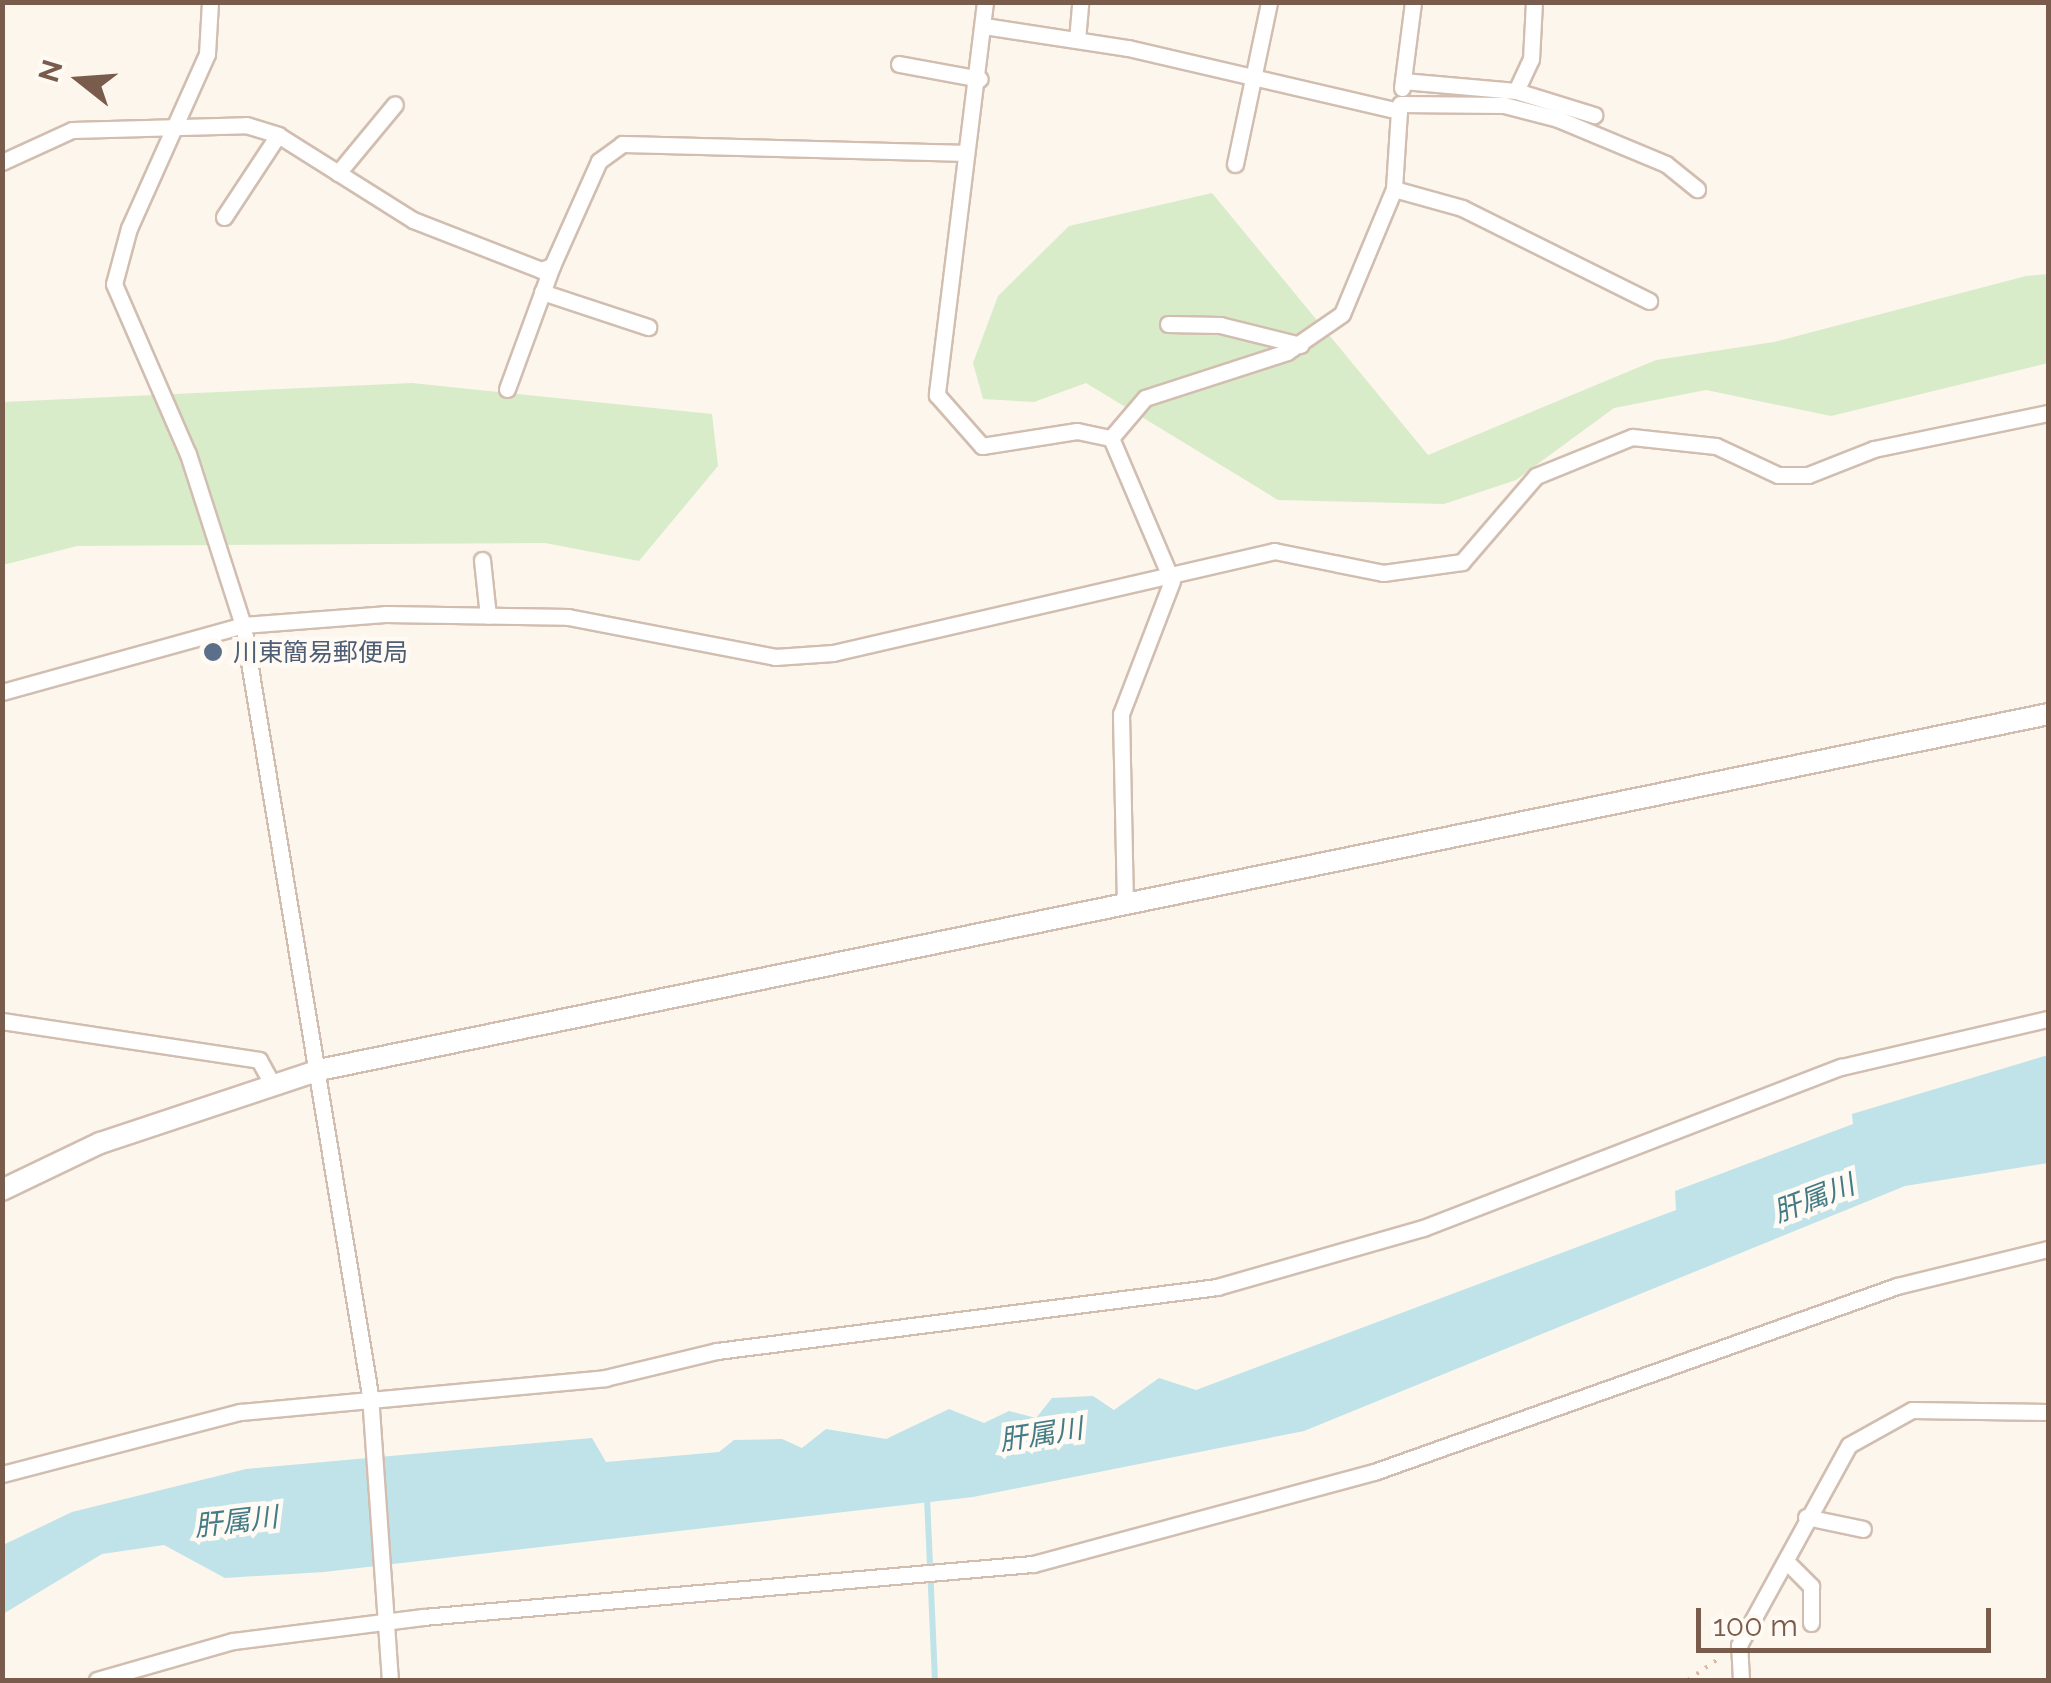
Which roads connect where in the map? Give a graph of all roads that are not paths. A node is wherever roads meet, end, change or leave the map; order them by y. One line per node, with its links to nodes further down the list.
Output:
1 (210, 2): 17 (street)
2 (985, 2): 7 (street)
3 (1080, 2): 8 (street)
4 (1268, 2): 10 (street)
5 (1413, 2): 12 (street)
6 (1534, 2): 13 (street)
7 (984, 26): 8 (street); 11 (street)
8 (1078, 40): 10 (street)
9 (899, 64): 11 (street)
10 (1250, 76): 15 (street); 21 (street)
11 (980, 80): 19 (street)
12 (1403, 82): 13 (street); 15 (street)
13 (1516, 91): 16 (street)
14 (396, 104): 22 (street)
15 (1400, 107): 23 (street); 24 (street)
16 (1594, 115)
17 (182, 126): 18 (street); 20 (street); 38 (street)
18 (278, 134): 22 (street); 25 (street)
19 (960, 153): 26 (street); 34 (street)
20 (2, 162)
21 (1235, 164)
22 (338, 173): 26 (street)
23 (1394, 189): 28 (street); 31 (street)
24 (1697, 189)
25 (224, 217)
26 (552, 266): 27 (street)
27 (542, 292): 30 (street); 32 (street)
28 (1649, 302)
29 (1168, 324): 31 (street)
30 (648, 327)
31 (1301, 345): 34 (street)
32 (507, 389)
33 (2048, 413): 36 (street)
34 (1111, 438): 36 (street)
35 (482, 560): 37 (street)
36 (1172, 581): 37 (street); 41 (street)
37 (488, 616): 38 (street)
38 (244, 625): 39 (street); 44 (street)
39 (2, 692)
40 (2048, 714): 41 (street)
41 (1125, 901): 44 (street)
42 (2048, 1019): 48 (street)
43 (2, 1021): 45 (street)
44 (318, 1070): 45 (street); 48 (street)
45 (273, 1084): 46 (street)
46 (2, 1190)
47 (2048, 1249): 54 (street)
48 (370, 1395): 50 (street); 54 (street)
49 (2048, 1412): 51 (street)
50 (2, 1474)
51 (1806, 1517): 52 (street); 53 (street)
52 (1864, 1529)
53 (1788, 1563): 55 (street); 58 (street)
54 (389, 1618): 56 (street); 57 (street)
55 (1811, 1623)
56 (97, 1680)
57 (390, 1680)
58 (1741, 1680)

